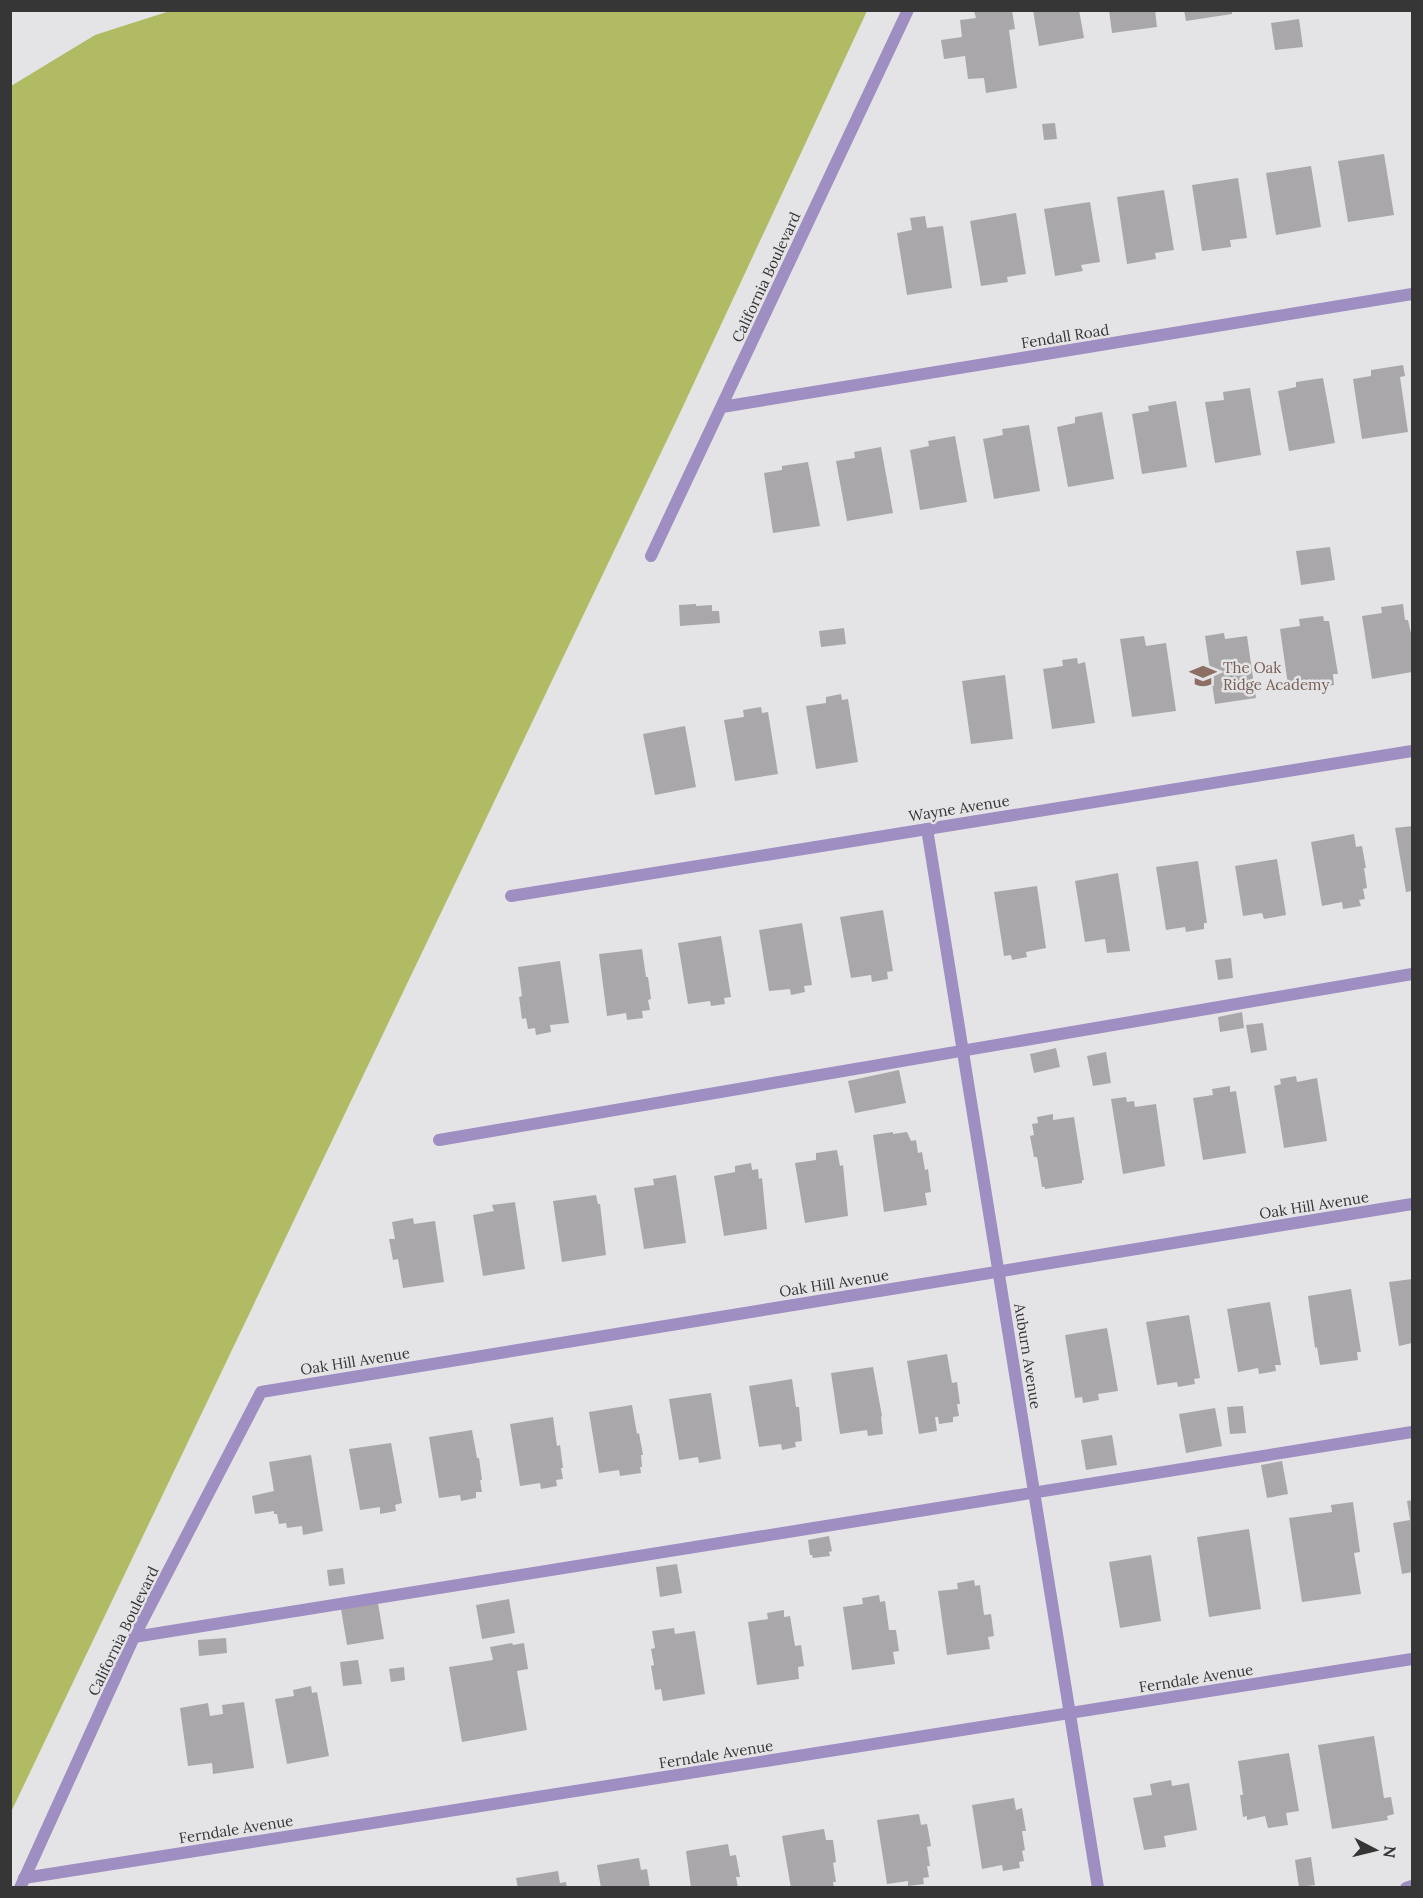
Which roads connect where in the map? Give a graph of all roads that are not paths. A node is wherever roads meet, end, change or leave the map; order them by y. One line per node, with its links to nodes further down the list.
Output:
1 (908, 10): 3 (street, California Boulevard)
2 (1413, 294): 3 (street, Fendall Road)
3 (722, 407): 4 (street, California Boulevard)
4 (651, 556)
5 (1413, 751): 6 (street, Wayne Avenue)
6 (927, 829): 7 (street, Wayne Avenue); 9 (street, Auburn Avenue)
7 (511, 896)
8 (1413, 974): 9 (street)
9 (963, 1051): 10 (street); 12 (street, Auburn Avenue)
10 (439, 1140)
11 (1413, 1204): 12 (street, Oak Hill Avenue)
12 (999, 1271): 13 (street, Oak Hill Avenue); 15 (street, Auburn Avenue)
13 (261, 1392): 16 (street, California Boulevard)
14 (1413, 1432): 15 (street)
15 (1035, 1493): 16 (street); 18 (street, Auburn Avenue)
16 (134, 1637): 19 (street, California Boulevard)
17 (1413, 1659): 18 (street, Ferndale Avenue)
18 (1070, 1714): 19 (street, Ferndale Avenue); 21 (street, Auburn Avenue)
19 (22, 1883)
20 (1413, 1886): 22 (street)
21 (1098, 1887)
22 (1406, 1887)

